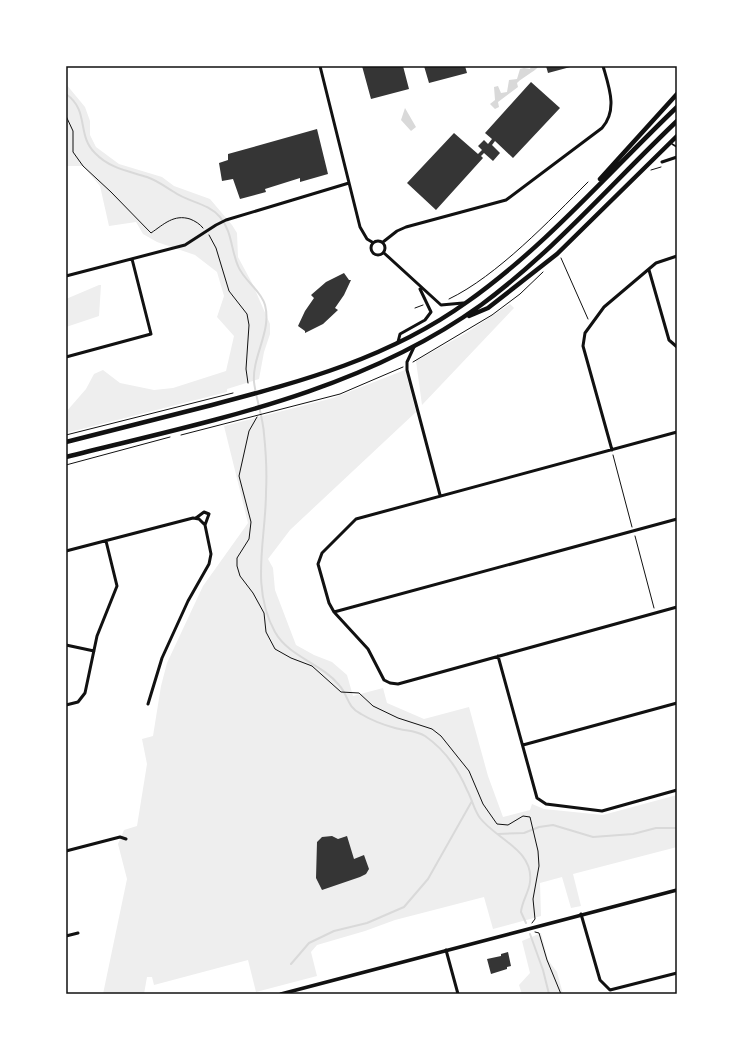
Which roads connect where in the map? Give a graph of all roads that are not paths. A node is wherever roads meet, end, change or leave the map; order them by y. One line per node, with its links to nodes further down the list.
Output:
1 (320, 66): 11 (street)
2 (604, 67): 14 (street)
3 (677, 94): 12 (main road)
4 (677, 107): 12 (main road)
5 (677, 121): 22 (main road)
6 (677, 136): 7 (main road)
7 (670, 143): 8 (lane); 22 (main road)
8 (677, 147)
9 (677, 157): 10 (street)
10 (662, 162)
11 (348, 183): 13 (street); 17 (street)
12 (587, 195): 21 (main road)
13 (372, 242): 14 (street); 15 (street)
14 (382, 242): 15 (street)
15 (384, 253): 20 (street)
16 (677, 256): 18 (street)
17 (132, 259): 19 (street); 26 (street)
18 (649, 270): 25 (street); 29 (street)
19 (66, 276)
20 (419, 286): 21 (street); 23 (street)
21 (467, 302): 23 (main road)
22 (461, 318): 24 (main road)
23 (397, 344): 28 (main road)
24 (414, 346): 30 (main road); 31 (street)
25 (677, 347)
26 (66, 357)
27 (677, 432): 29 (street)
28 (66, 442)
29 (612, 450): 31 (street)
30 (66, 457)
31 (440, 495): 38 (street)
32 (197, 518): 34 (street); 34 (street); 35 (street)
33 (677, 519): 38 (street)
34 (205, 525): 43 (street)
35 (106, 541): 36 (street); 40 (street)
36 (66, 551)
37 (677, 607): 41 (street)
38 (334, 612): 41 (street)
39 (66, 645): 40 (street)
40 (94, 651): 44 (street)
41 (498, 656): 45 (street)
42 (677, 703): 45 (street)
43 (148, 704)
44 (66, 705)
45 (523, 745): 46 (street)
46 (677, 790)
47 (126, 839): 48 (street)
48 (66, 850)
49 (677, 890): 50 (street)
50 (581, 914): 53 (street); 54 (street)
51 (78, 933): 52 (street)
52 (66, 936)
53 (446, 950): 55 (street); 56 (street)
54 (677, 973)
55 (281, 994)
56 (458, 994)

